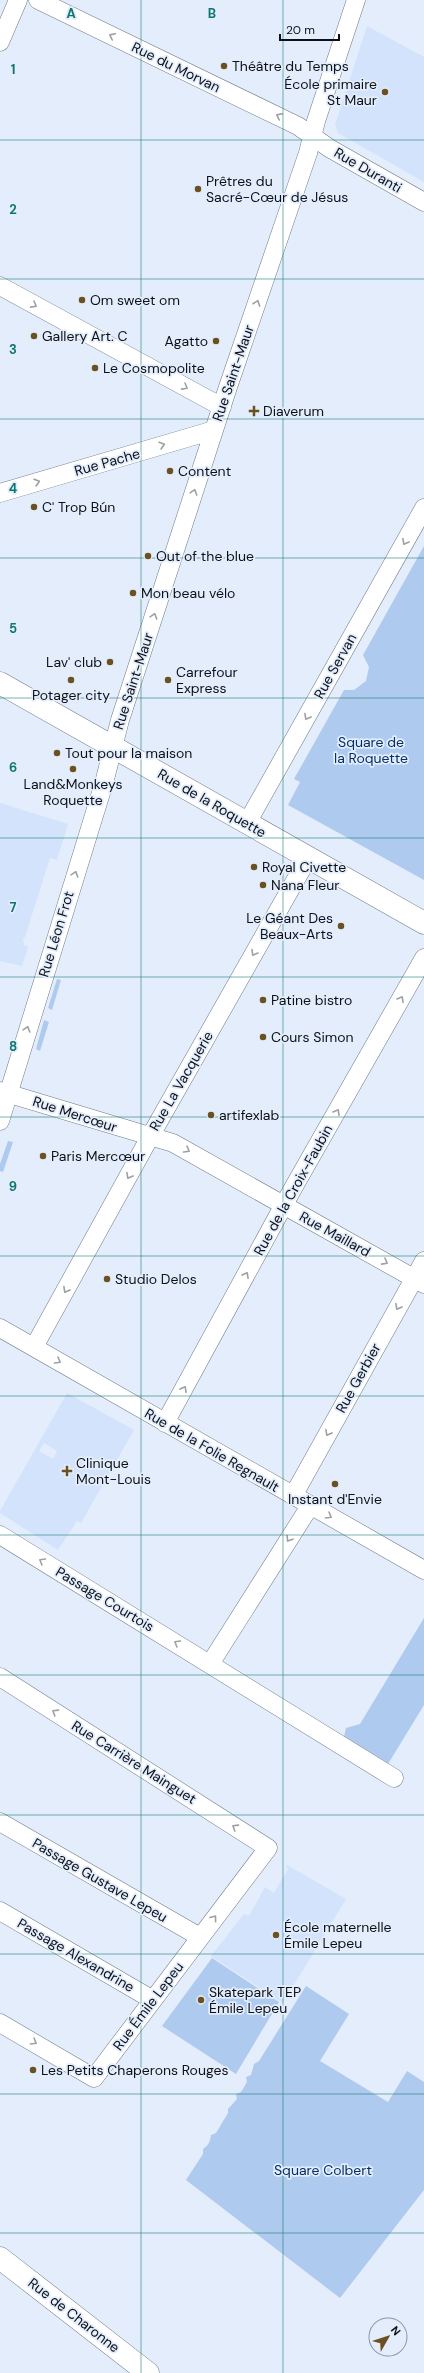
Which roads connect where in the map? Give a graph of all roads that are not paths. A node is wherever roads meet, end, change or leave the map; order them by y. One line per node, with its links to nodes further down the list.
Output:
1 (18, 0): 4 (street)
2 (38, 0): 5 (street, Rue du Morvan, one-way to 2)
3 (356, 0): 5 (street, Rue Saint-Maur)
4 (0, 42)
5 (313, 136): 6 (street, Rue Duranti); 8 (street, Rue Saint-Maur, one-way to 5)
6 (424, 202)
7 (0, 286): 8 (street, one-way to 8)
8 (222, 407): 9 (street, Rue Saint-Maur)
9 (214, 430): 10 (street, Rue Pache, one-way to 9); 13 (street, Rue Saint-Maur, one-way to 9)
10 (0, 493)
11 (424, 508): 14 (street, Rue Servan, one-way to 14)
12 (0, 683): 13 (street, Rue de la Roquette)
13 (113, 747): 14 (street, Rue de la Roquette); 18 (street, Rue Léon Frot, one-way to 13)
14 (247, 823): 15 (street, Rue de la Roquette)
15 (308, 858): 16 (street, Rue de la Roquette); 20 (street, Rue La Vacquerie, one-way to 20)
16 (424, 923)
17 (424, 958): 21 (street, Rue de la Croix-Faubin, one-way to 17)
18 (4, 1092): 19 (street, Rue Léon Frot); 20 (street, Rue Mercœur)
19 (0, 1121)
20 (151, 1135): 21 (street, Rue Maillard, one-way to 21); 25 (street, Rue La Vacquerie, one-way to 25)
21 (284, 1206): 23 (street, Rue Maillard, one-way to 23); 26 (street, Rue de la Croix-Faubin, one-way to 21)
22 (424, 1261): 23 (street, Rue Gerbier)
23 (419, 1281): 27 (street, Rue Gerbier, one-way to 27)
24 (0, 1328): 25 (street, Rue de la Folie Regnault)
25 (34, 1347): 26 (street, Rue de la Folie Regnault, one-way to 26)
26 (166, 1424): 27 (street, Rue de la Folie Regnault)
27 (293, 1496): 28 (street, Rue de la Folie Regnault)
28 (310, 1506): 30 (street, Rue de la Folie Regnault, one-way to 30); 31 (street, one-way to 31)
29 (0, 1535): 31 (street, Passage Courtois, one-way to 29)
30 (424, 1570)
31 (210, 1664): 33 (street, Passage Courtois)
32 (0, 1677): 35 (street, Rue Carrière Mainguet, one-way to 32)
33 (394, 1778)
34 (0, 1822): 37 (street, Passage Gustave Lepeu)
35 (268, 1848): 37 (street, Rue Émile Lepeu, one-way to 35)
36 (0, 1911): 38 (street, Passage Alexandrine)
37 (200, 1937): 38 (street, Rue Émile Lepeu)
38 (153, 2000): 39 (street, Rue Émile Lepeu, one-way to 38)
39 (0, 2023)
40 (0, 2258): 41 (street, Rue de Charonne)
41 (148, 2373)

